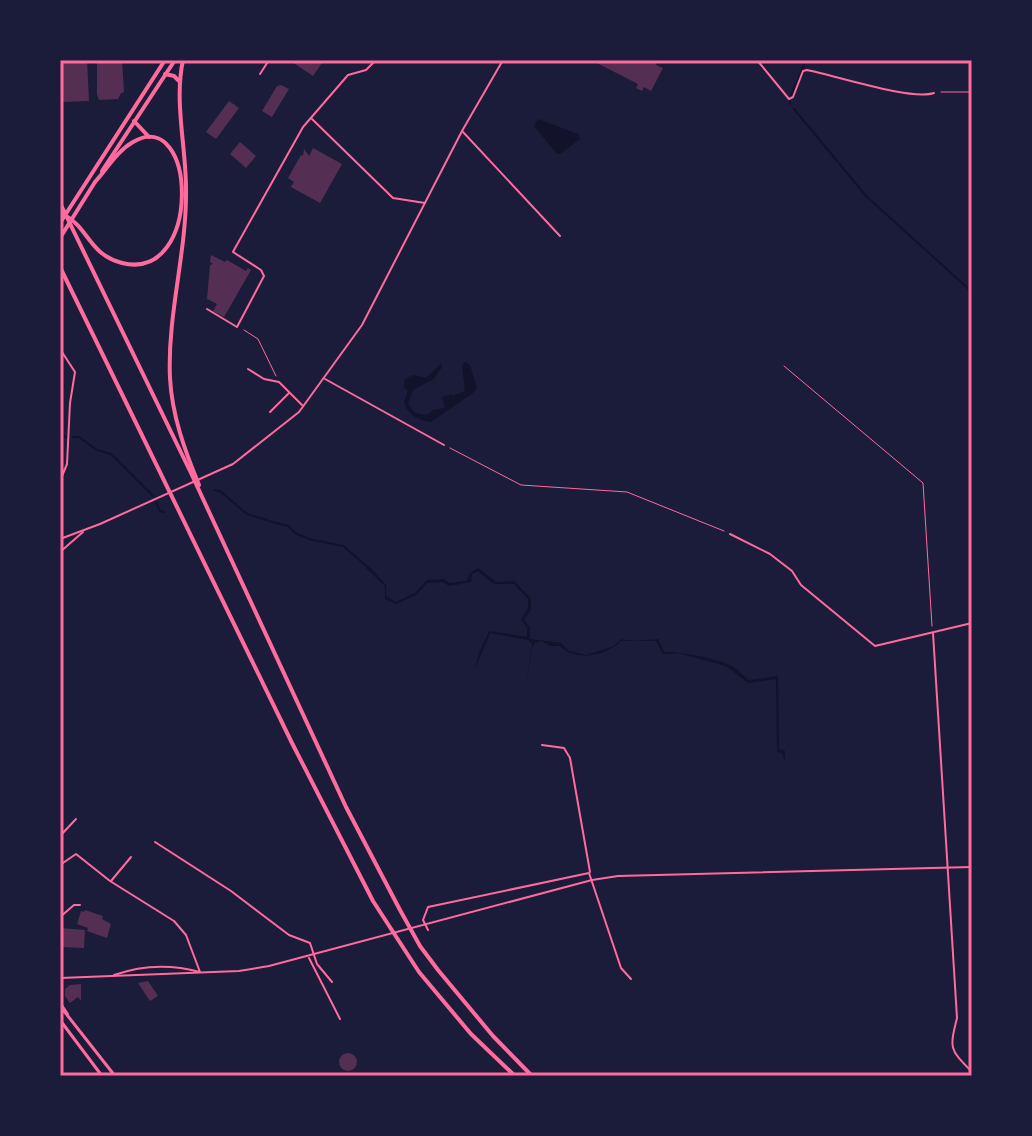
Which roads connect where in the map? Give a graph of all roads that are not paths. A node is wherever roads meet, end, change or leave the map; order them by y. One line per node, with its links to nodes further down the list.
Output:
1 (165, 60): 10 (highway)
2 (175, 60): 8 (highway)
3 (183, 60): 11 (highway)
4 (269, 60): 9 (street)
5 (376, 60): 14 (street)
6 (503, 60): 16 (street)
7 (757, 60): 12 (street)
8 (165, 74): 10 (highway); 11 (highway); 15 (highway)
9 (260, 74)
10 (154, 77): 13 (highway)
11 (179, 81): 34 (highway)
12 (934, 93)
13 (131, 113): 15 (highway); 22 (highway)
14 (311, 118): 20 (street); 26 (street)
15 (134, 121): 17 (highway); 18 (highway)
16 (462, 131): 20 (street); 23 (street)
17 (149, 137): 18 (highway); 21 (highway)
18 (95, 182): 24 (highway)
19 (60, 203): 21 (highway)
20 (425, 203): 29 (street)
21 (66, 216): 34 (highway)
22 (60, 223)
23 (560, 236)
24 (60, 238)
25 (60, 267): 71 (highway)
26 (207, 309)
27 (60, 349): 35 (street)
28 (248, 369): 30 (street)
29 (324, 378): 31 (street); 33 (street)
30 (290, 393): 31 (street); 32 (street)
31 (304, 407): 36 (street)
32 (270, 412)
33 (444, 445)
34 (193, 474): 72 (highway)
35 (60, 481)
36 (84, 531): 38 (street); 39 (street)
37 (730, 534): 41 (street)
38 (60, 539)
39 (60, 552)
40 (972, 623): 41 (street)
41 (933, 633): 51 (street)
42 (542, 745): 52 (street)
43 (76, 819): 44 (street)
44 (60, 836)
45 (155, 842): 58 (street)
46 (131, 857): 54 (street)
47 (60, 858): 48 (street)
48 (64, 862): 49 (street); 54 (street)
49 (60, 865)
50 (972, 867): 51 (street)
51 (947, 868): 53 (street); 68 (street)
52 (590, 874): 53 (street); 57 (street)
53 (592, 880): 58 (street); 63 (street)
54 (110, 881): 60 (street)
55 (80, 905): 56 (street)
56 (60, 917)
57 (428, 930)
58 (313, 955): 59 (street); 64 (street)
59 (308, 956): 60 (street); 66 (street)
60 (200, 972): 61 (street); 61 (street)
61 (114, 975): 62 (street)
62 (60, 978)
63 (631, 979)
64 (332, 982)
65 (60, 1004): 70 (main road)
66 (340, 1019)
67 (60, 1020): 69 (main road)
68 (972, 1072)
69 (102, 1076)
70 (115, 1076)
71 (515, 1076)
72 (532, 1076)

